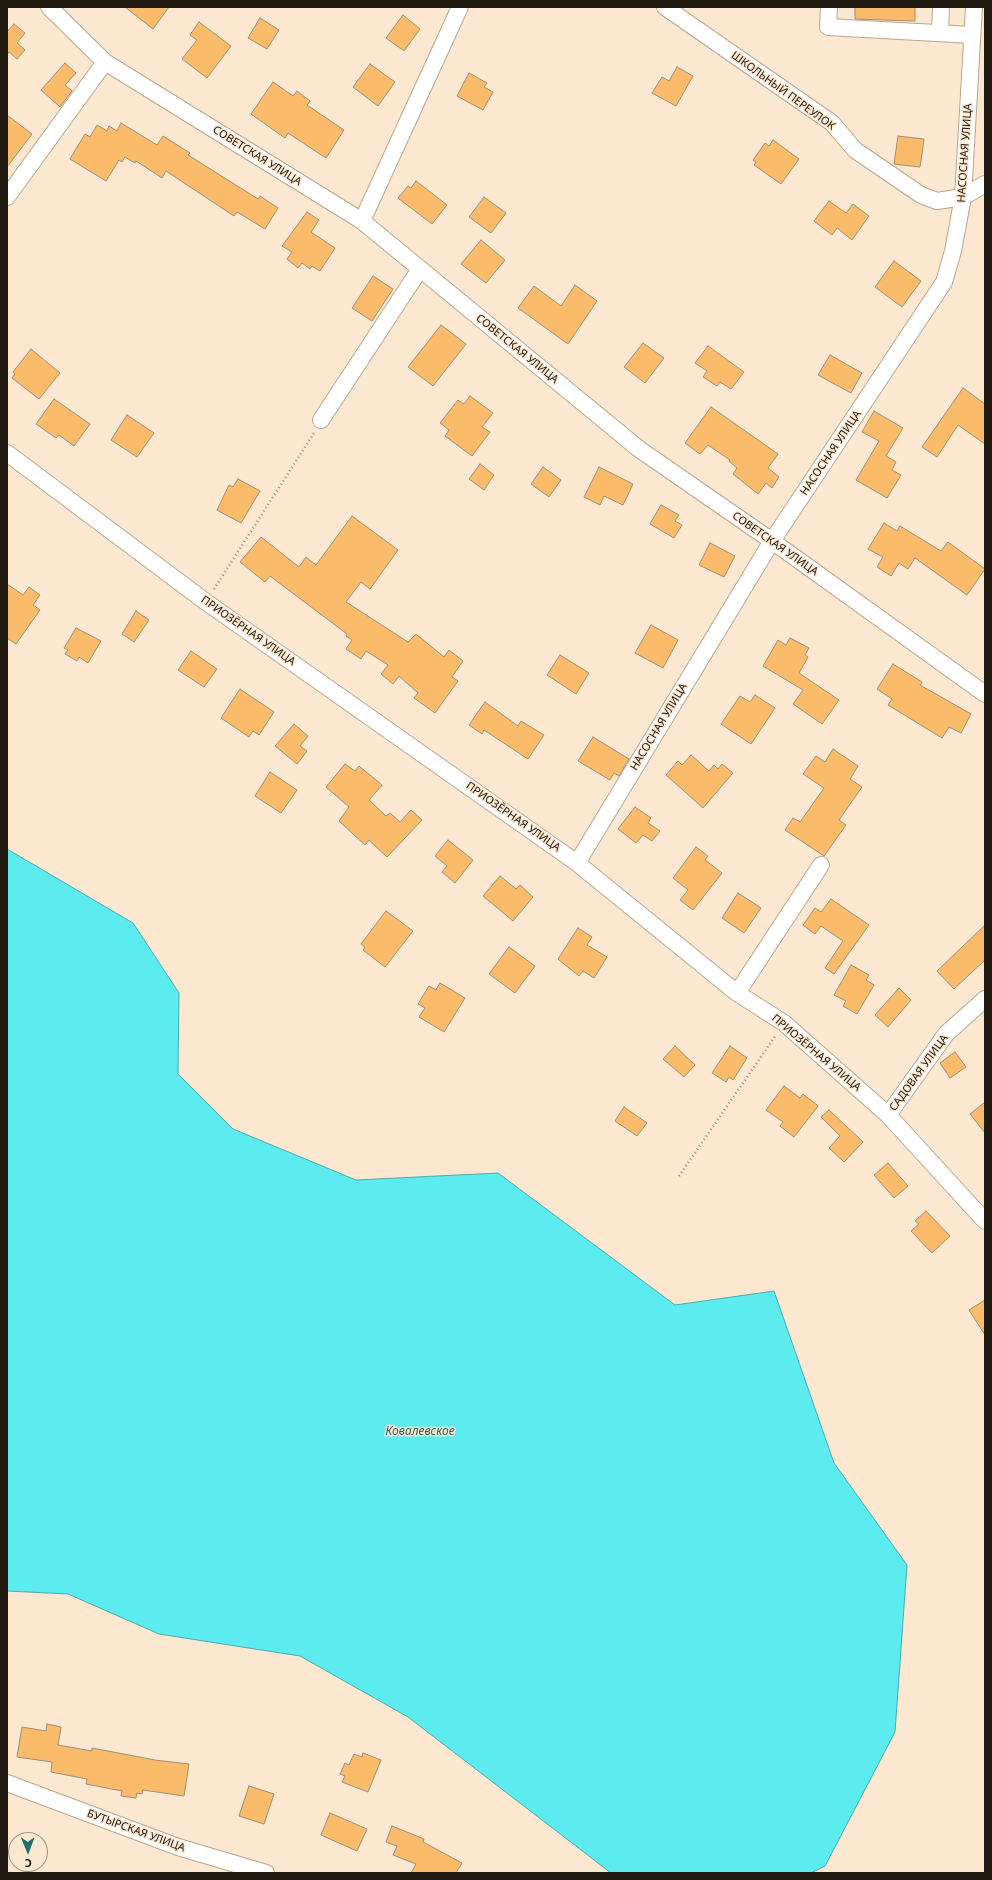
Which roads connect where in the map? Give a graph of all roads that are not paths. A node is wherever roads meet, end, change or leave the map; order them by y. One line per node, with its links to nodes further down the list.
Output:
1 (49, 7): 9 (street, СОВЕТСКАЯ УЛИЦА)
2 (460, 7): 13 (street)
3 (665, 7): 12 (street, ШКОЛЬНЫЙ ПЕРЕУЛОК)
4 (829, 7): 7 (street)
5 (941, 7): 7 (street)
6 (974, 7): 8 (street, НАСОСНАЯ УЛИЦА)
7 (940, 34): 8 (street)
8 (972, 35): 12 (street, НАСОСНАЯ УЛИЦА)
9 (105, 62): 11 (street); 13 (street, СОВЕТСКАЯ УЛИЦА)
10 (985, 184): 12 (street)
11 (7, 197)
12 (963, 197): 17 (street, НАСОСНАЯ УЛИЦА)
13 (362, 222): 14 (street, СОВЕТСКАЯ УЛИЦА)
14 (420, 269): 15 (street); 17 (street, СОВЕТСКАЯ УЛИЦА)
15 (321, 420)
16 (7, 453): 19 (street, ПРИОЗЁРНАЯ УЛИЦА)
17 (772, 541): 18 (street, СОВЕТСКАЯ УЛИЦА); 19 (street, НАСОСНАЯ УЛИЦА)
18 (985, 694)
19 (577, 863): 21 (street, ПРИОЗЁРНАЯ УЛИЦА)
20 (821, 865): 21 (street)
21 (737, 993): 23 (street, ПРИОЗЁРНАЯ УЛИЦА)
22 (985, 999): 23 (street, САДОВАЯ УЛИЦА)
23 (888, 1115): 24 (street, ПРИОЗЁРНАЯ УЛИЦА)
24 (985, 1221)
25 (7, 1783): 26 (street, БУТЫРСКАЯ УЛИЦА)
26 (266, 1873)

